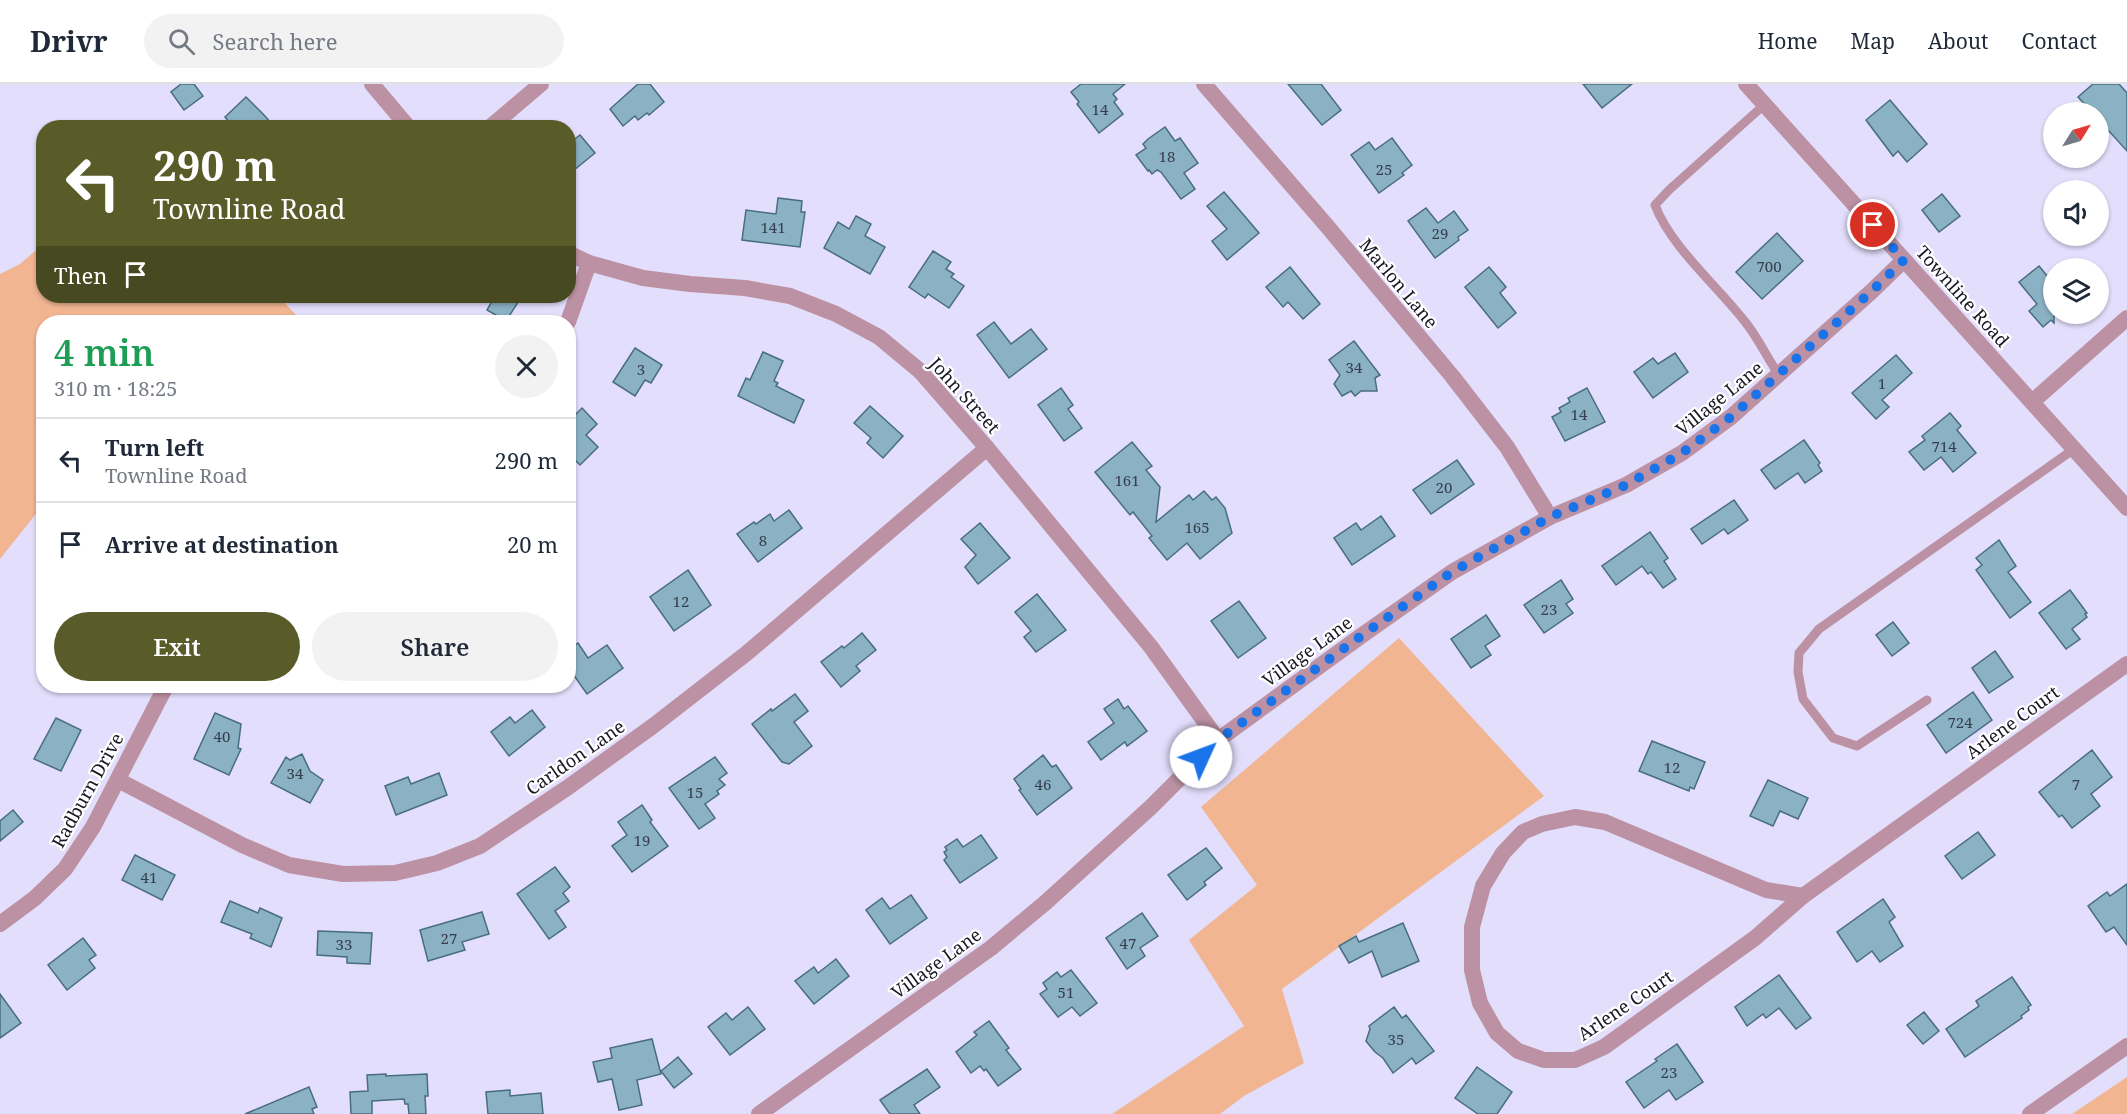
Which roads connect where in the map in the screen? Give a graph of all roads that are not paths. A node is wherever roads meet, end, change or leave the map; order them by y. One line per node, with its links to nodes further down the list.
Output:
1 (372, 84): 6 (street)
2 (541, 84): 7 (street)
3 (1204, 84): 18 (street, Marlon Lane)
4 (1746, 84): 5 (street, Townline Road)
5 (1764, 105): 9 (street, Townline Road); 13 (lane)
6 (402, 120)
7 (498, 120)
8 (576, 257): 10 (street, John Street)
9 (1904, 260): 13 (street, Village Lane); 14 (street, Townline Road)
10 (590, 263): 11 (street); 15 (street, John Street)
11 (576, 301)
12 (2127, 318): 14 (street)
13 (1779, 375): 18 (street, Village Lane)
14 (2032, 402): 16 (street, Townline Road)
15 (987, 448): 22 (street, John Street); 23 (street, Carldon Lane)
16 (2074, 449): 17 (street, Townline Road); 21 (lane)
17 (2127, 508)
18 (1550, 517): 22 (street, Village Lane)
19 (2127, 664): 24 (street, Arlene Court)
20 (162, 693): 23 (street, Radburn Drive)
21 (1927, 700)
22 (1218, 740): 27 (street, Village Lane)
23 (118, 780): 25 (street, Radburn Drive)
24 (1803, 896): 24 (street, Arlene Court)
25 (0, 924)
26 (2127, 1046): 28 (street)
27 (759, 1114)
28 (2030, 1114)

